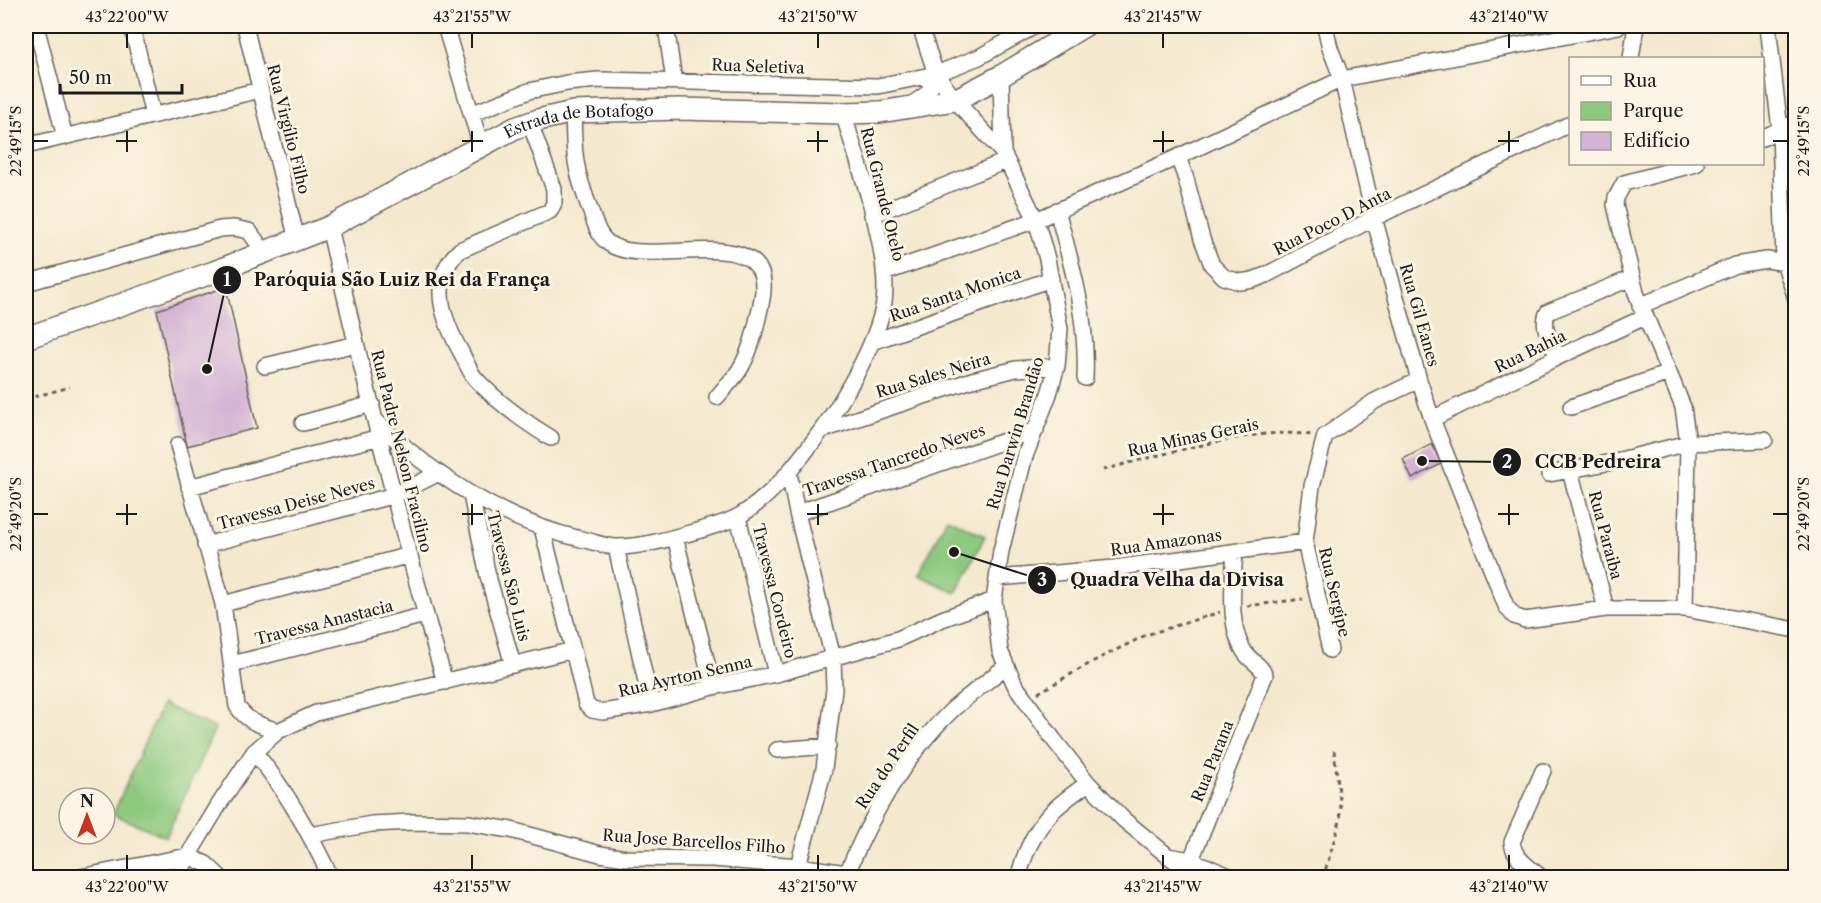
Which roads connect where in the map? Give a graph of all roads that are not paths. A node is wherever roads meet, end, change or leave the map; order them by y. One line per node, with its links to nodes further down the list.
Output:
1 (36, 26): 30 (street)
2 (132, 26): 25 (street)
3 (245, 26): 19 (street, Rua Virgílio Filho)
4 (445, 26): 24 (street)
5 (666, 26): 18 (street)
6 (920, 26): 15 (street)
7 (1035, 26): 13 (street, Rua Seletiva)
8 (1084, 26): 16 (main road, Estrada de Botafogo)
9 (1325, 26): 17 (street, Rua Gil Eanes)
10 (1619, 26): 17 (street)
11 (1636, 26): 14 (street)
12 (1770, 26): 29 (street)
13 (1017, 30): 15 (street, Rua Seletiva)
14 (1631, 57)
15 (936, 74): 18 (street, Rua Seletiva); 20 (street); 21 (street)
16 (1001, 76): 20 (main road, Estrada de Botafogo); 34 (street, Rua Darwin Brandão)
17 (1342, 80): 35 (street); 39 (street, Rua Gil Eanes)
18 (674, 81): 24 (street, Rua Seletiva)
19 (260, 90): 25 (street); 42 (street, Rua Virgílio Filho)
20 (955, 100): 21 (main road, Estrada de Botafogo); 34 (street)
21 (909, 107): 23 (main road, Estrada de Botafogo)
22 (573, 112): 23 (main road, Estrada de Botafogo); 27 (main road, Estrada de Botafogo); 60 (street)
23 (843, 113): 38 (street, Rua Grande Otelo)
24 (471, 114): 33 (street)
25 (153, 116): 30 (street)
26 (1796, 122): 29 (street)
27 (530, 123): 33 (main road, Estrada de Botafogo); 69 (street)
28 (1569, 124): 39 (street, Rua Poco D Anta)
29 (1780, 130): 31 (street); 44 (street)
30 (65, 137): 32 (street)
31 (1764, 137)
32 (26, 146)
33 (481, 146): 41 (main road, Estrada de Botafogo)
34 (1004, 157): 38 (street); 40 (street, Rua Darwin Brandão)
35 (1178, 157): 37 (street); 39 (street, Rua Poco D Anta)
36 (1692, 165): 46 (street)
37 (1057, 210): 40 (street); 58 (street)
38 (872, 215): 45 (street, Rua Grande Otelo)
39 (1374, 218): 59 (street, Rua Gil Eanes)
40 (1036, 220): 45 (street); 47 (street, Rua Darwin Brandão)
41 (329, 227): 42 (main road, Estrada de Botafogo); 53 (street, Rua Padre Nelson Fracilino)
42 (297, 240): 43 (main road, Estrada de Botafogo)
43 (265, 253): 48 (street); 51 (main road, Estrada de Botafogo)
44 (1790, 263): 49 (street); 50 (street, Rua Bahia)
45 (884, 273): 52 (street, Rua Grande Otelo)
46 (1632, 278): 50 (street); 54 (street)
47 (1051, 279): 52 (street, Rua Santa Monica); 56 (street, Rua Darwin Brandão)
48 (26, 283)
49 (1796, 299)
50 (1642, 311): 54 (street, Rua Bahia); 57 (street)
51 (26, 338)
52 (872, 342): 66 (street, Rua Grande Otelo)
53 (356, 344): 55 (street); 61 (street, Rua Padre Nelson Fracilino)
54 (1558, 357): 63 (street, Rua Bahia)
55 (266, 366)
56 (1057, 366): 66 (street, Rua Sales Neira); 67 (street, Rua Darwin Brandão)
57 (1669, 373): 62 (street); 71 (street)
58 (1085, 378)
59 (1419, 380): 63 (street, Rua Gil Eanes); 84 (street, Rua Sergipe)
60 (717, 397)
61 (372, 404): 64 (street, Rua Padre Nelson Fracilino); 65 (street)
62 (1571, 407)
63 (1432, 419): 92 (street, Rua Gil Eanes)
64 (376, 421): 68 (street, Rua Padre Nelson Fracilino); 74 (street, Rua Grande Otelo)
65 (303, 423)
66 (823, 430): 75 (street, Rua Grande Otelo)
67 (1036, 430): 80 (street, Travessa Tancredo Neves); 89 (street, Rua Darwin Brandão)
68 (380, 437): 77 (street); 78 (street, Rua Padre Nelson Fracilino)
69 (551, 438)
70 (1765, 440): 71 (street)
71 (1688, 442): 73 (street); 93 (street)
72 (178, 445): 77 (street)
73 (1570, 470): 76 (street); 92 (street, Rua Paraiba)
74 (439, 473): 78 (street, Travessa Deise Neves); 79 (street, Rua Grande Otelo)
75 (789, 473): 80 (street); 81 (street, Rua Grande Otelo)
76 (1549, 474)
77 (189, 487): 85 (street)
78 (395, 495): 85 (street, Travessa Deise Neves); 88 (street, Rua Padre Nelson Fracilino)
79 (471, 495): 82 (street, Rua Grande Otelo); 100 (street, Travessa Sāo Luis)
80 (797, 513): 98 (street)
81 (738, 517): 83 (street, Rua Grande Otelo); 102 (street, Travessa Cordeiro)
82 (542, 528): 86 (street, Rua Grande Otelo); 96 (street)
83 (675, 537): 86 (street, Rua Grande Otelo); 104 (street)
84 (1305, 542): 87 (street, Rua Amazonas); 97 (street, Rua Sergipe)
85 (206, 545): 91 (street)
86 (616, 547): 105 (street)
87 (1235, 552): 89 (street, Rua Amazonas); 115 (street, Rua Parana)
88 (410, 555): 91 (street); 94 (street, Rua Padre Nelson Fracilino)
89 (997, 578): 90 (street, Rua Darwin Brandão)
90 (994, 600): 98 (street, Rua Ayrton Senna); 101 (street, Rua Darwin Brandão)
91 (223, 604): 99 (street)
92 (1606, 609): 93 (street)
93 (1684, 609): 95 (street)
94 (425, 615): 99 (street, Travessa Anastacia); 103 (street, Rua Padre Nelson Fracilino)
95 (1796, 630)
96 (573, 650): 100 (street); 105 (street, Rua Ayrton Senna)
97 (1330, 650)
98 (833, 658): 102 (street, Rua Ayrton Senna); 107 (street)
99 (232, 664): 106 (street)
100 (513, 665): 103 (street)
101 (1006, 666): 111 (street, Rua Darwin Brandão); 117 (street, Rua do Perfil)
102 (776, 674): 104 (street, Rua Ayrton Senna)
103 (445, 682): 106 (street)
104 (714, 687): 105 (street, Rua Ayrton Senna)
105 (651, 704)
106 (278, 730): 109 (street)
107 (828, 746): 108 (street); 116 (street)
108 (777, 750)
109 (254, 752): 112 (street); 113 (street)
110 (1543, 771): 126 (street)
111 (1088, 783): 114 (street, Rua Darwin Brandão); 123 (street)
112 (310, 835): 116 (street, Rua Jose Barcellos Filho); 121 (street)
113 (188, 856): 118 (street); 119 (street); 120 (street)
114 (1168, 856): 115 (street); 124 (street, Rua Darwin Brandão)
115 (1191, 860): 125 (street)
116 (798, 866): 117 (street, Rua Jose Barcellos Filho)
117 (846, 875): 122 (street, Rua Jose Barcellos Filho)
118 (75, 878)
119 (178, 878)
120 (221, 878)
121 (331, 878)
122 (863, 878)
123 (1018, 878)
124 (1196, 878)
125 (1234, 878)
126 (1542, 878)

